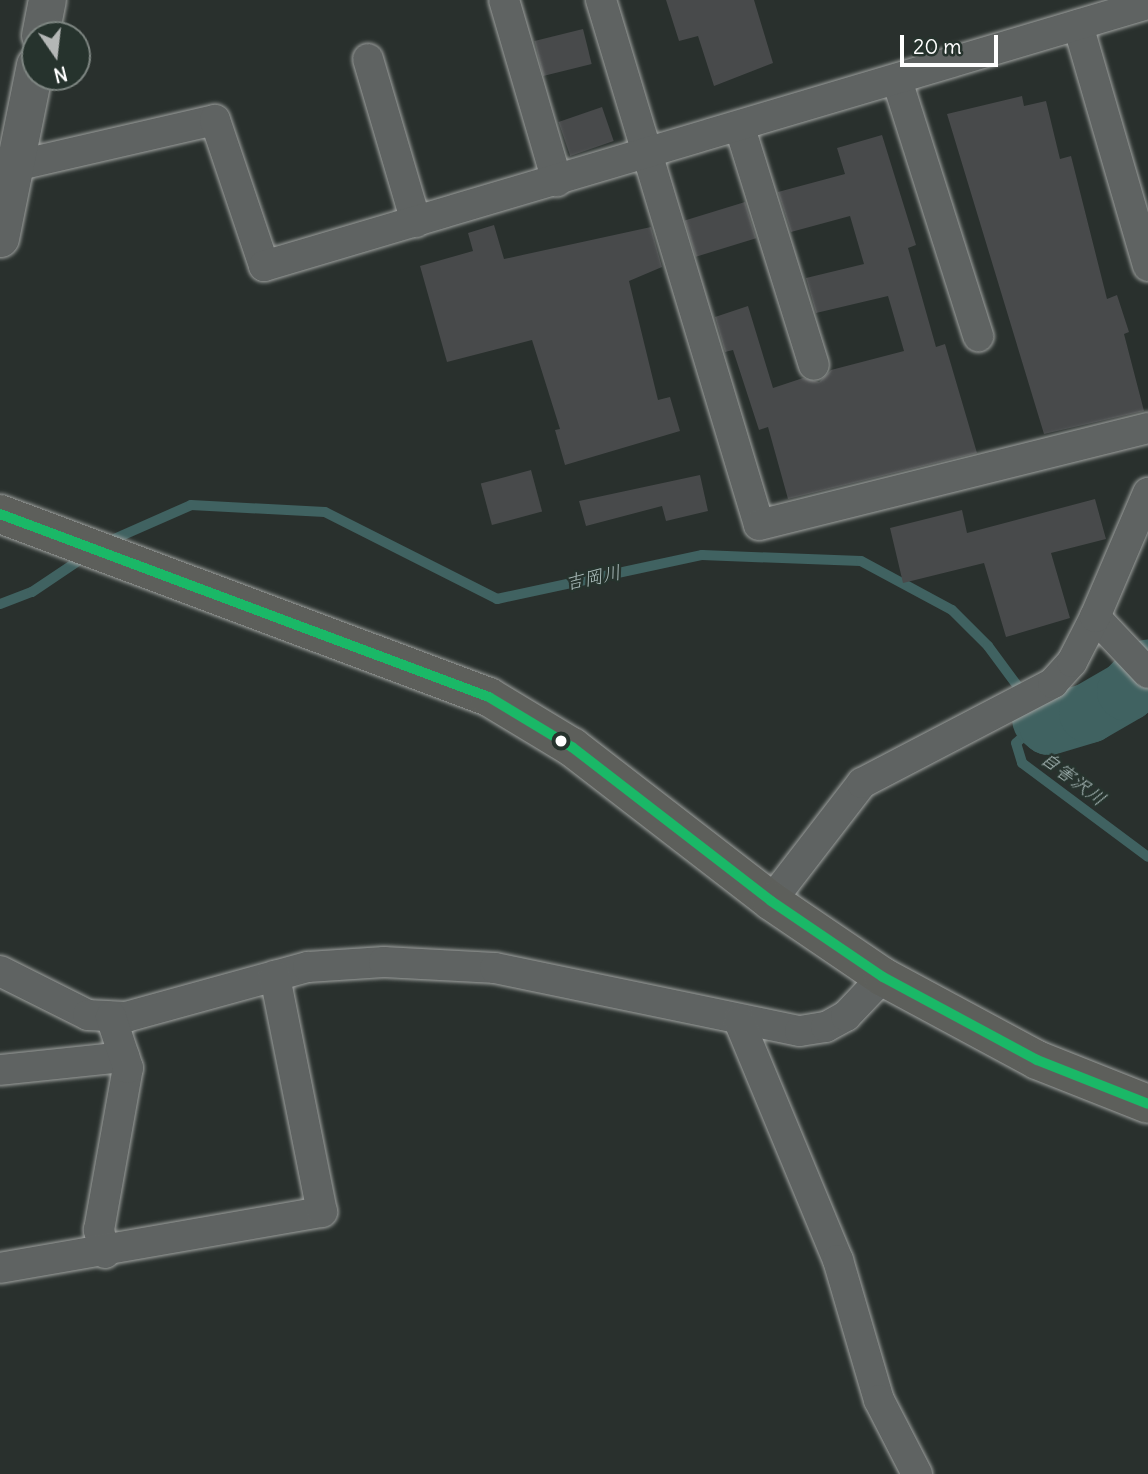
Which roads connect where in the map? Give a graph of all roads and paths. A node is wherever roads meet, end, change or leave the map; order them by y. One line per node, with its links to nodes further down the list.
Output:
1 (47, 0): 5 (street)
2 (504, 0): 13 (street)
3 (601, 0): 11 (street)
4 (1148, 4): 6 (street)
5 (43, 21)
6 (1079, 25): 8 (street); 16 (street)
7 (368, 59): 14 (street)
8 (897, 80): 10 (street); 17 (street)
9 (30, 91): 12 (street)
10 (740, 128): 11 (street); 18 (street)
11 (647, 154): 13 (street); 19 (street)
12 (15, 166): 14 (street); 15 (street)
13 (557, 181): 14 (street)
14 (416, 222)
15 (0, 238)
16 (1148, 266)
17 (978, 336)
18 (814, 365)
19 (1148, 428)
20 (1148, 493): 22 (street)
21 (0, 514): 24 (main road)
22 (1095, 617): 23 (street); 24 (street)
23 (1148, 673)
24 (771, 901): 27 (main road)
25 (0, 971): 28 (street)
26 (275, 976): 28 (street); 29 (street); 33 (street)
27 (883, 978): 29 (street); 32 (main road)
28 (111, 1017): 30 (street)
29 (739, 1021): 35 (street)
30 (124, 1057): 31 (street); 33 (street)
31 (0, 1070)
32 (1148, 1104)
33 (105, 1253): 34 (street)
34 (0, 1268)
35 (917, 1474)

